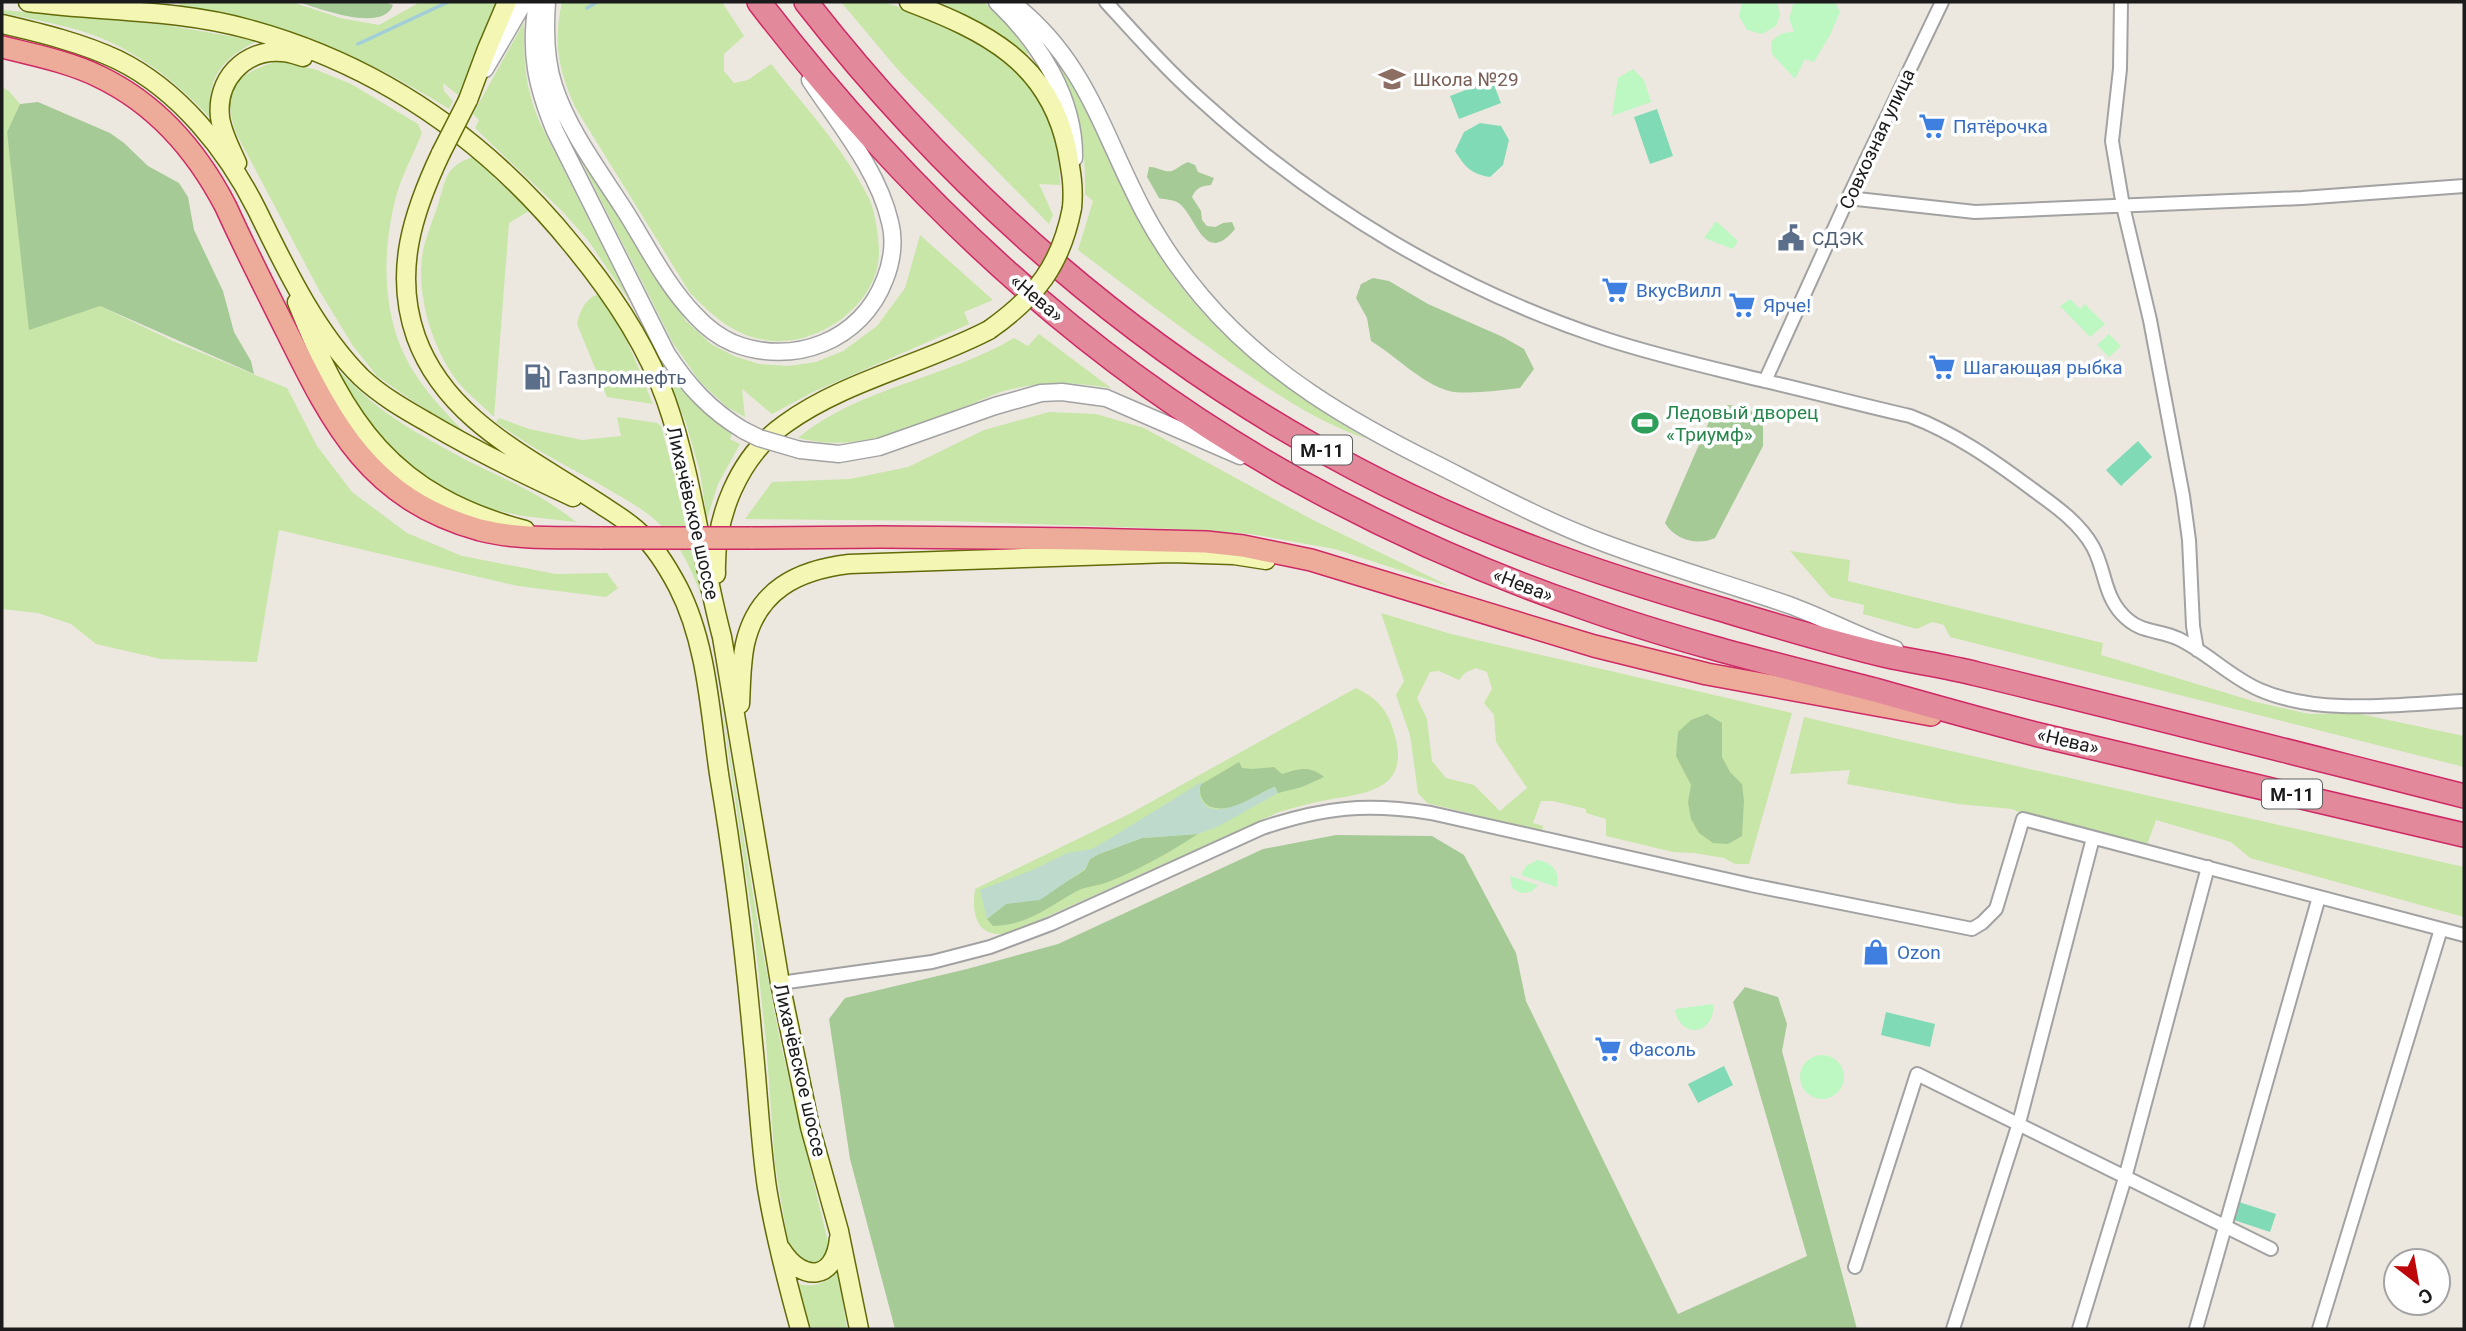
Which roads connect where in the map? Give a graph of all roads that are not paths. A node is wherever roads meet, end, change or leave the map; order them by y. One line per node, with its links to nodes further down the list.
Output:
1 (28, 2): 16 (main road, Лихачёвское шоссе)
2 (508, 2): 17 (main road)
3 (524, 2): 17 (street)
4 (537, 2): 25 (street, bridge)
5 (547, 2): 13 (street)
6 (806, 2): 31 (highway, «Нева» / М-11)
7 (909, 2): 18 (main road)
8 (997, 2): 18 (street)
9 (1011, 2): 31 (street)
10 (1106, 2): 24 (street)
11 (1942, 2): 20 (street, Совхозная улица)
12 (2121, 2): 22 (street)
13 (760, 3): 25 (highway, «Нева» / М-11)
14 (2, 24): 21 (main road)
15 (2, 47): 27 (highway)
16 (376, 81): 21 (main road); 29 (main road, Лихачёвское шоссе)
17 (469, 99): 26 (main road, bridge)
18 (1074, 182): 29 (main road, bridge)
19 (2464, 186): 22 (street)
20 (1848, 198): 22 (street); 24 (street, Совхозная улица)
21 (255, 206): 23 (main road)
22 (2123, 206): 30 (street)
23 (273, 243): 26 (main road); 27 (main road)
24 (1765, 381): 30 (street)
25 (1294, 478): 33 (highway, «Нева» / М-11)
26 (624, 520): 47 (main road, Лихачёвское шоссе)
27 (552, 537): 28 (highway, bridge)
28 (1354, 575): 33 (highway); 34 (main road)
29 (722, 636): 34 (main road, Лихачёвское шоссе)
30 (2197, 650): 32 (street)
31 (1971, 672): 35 (highway, «Нева» / М-11)
32 (2464, 701)
33 (2035, 734): 36 (highway, «Нева» / М-11)
34 (742, 753): 42 (main road, Лихачёвское шоссе)
35 (2464, 796)
36 (2464, 835)
37 (2093, 838): 38 (street); 42 (street); 43 (street)
38 (2208, 867): 39 (street); 44 (street)
39 (2319, 897): 40 (street); 45 (street)
40 (2441, 929): 41 (street); 55 (street)
41 (2464, 935)
42 (780, 983): 46 (main road, Лихачёвское шоссе)
43 (2019, 1123): 44 (street); 49 (street); 52 (street)
44 (2125, 1178): 45 (street); 53 (street)
45 (2227, 1228): 48 (street); 54 (street)
46 (839, 1231): 47 (main road); 51 (main road, Лихачёвское шоссе)
47 (777, 1242): 50 (main road, Лихачёвское шоссе)
48 (2271, 1249)
49 (1855, 1267)
50 (800, 1329)
51 (859, 1329)
52 (1953, 1329)
53 (2079, 1329)
54 (2196, 1329)
55 (2319, 1329)

